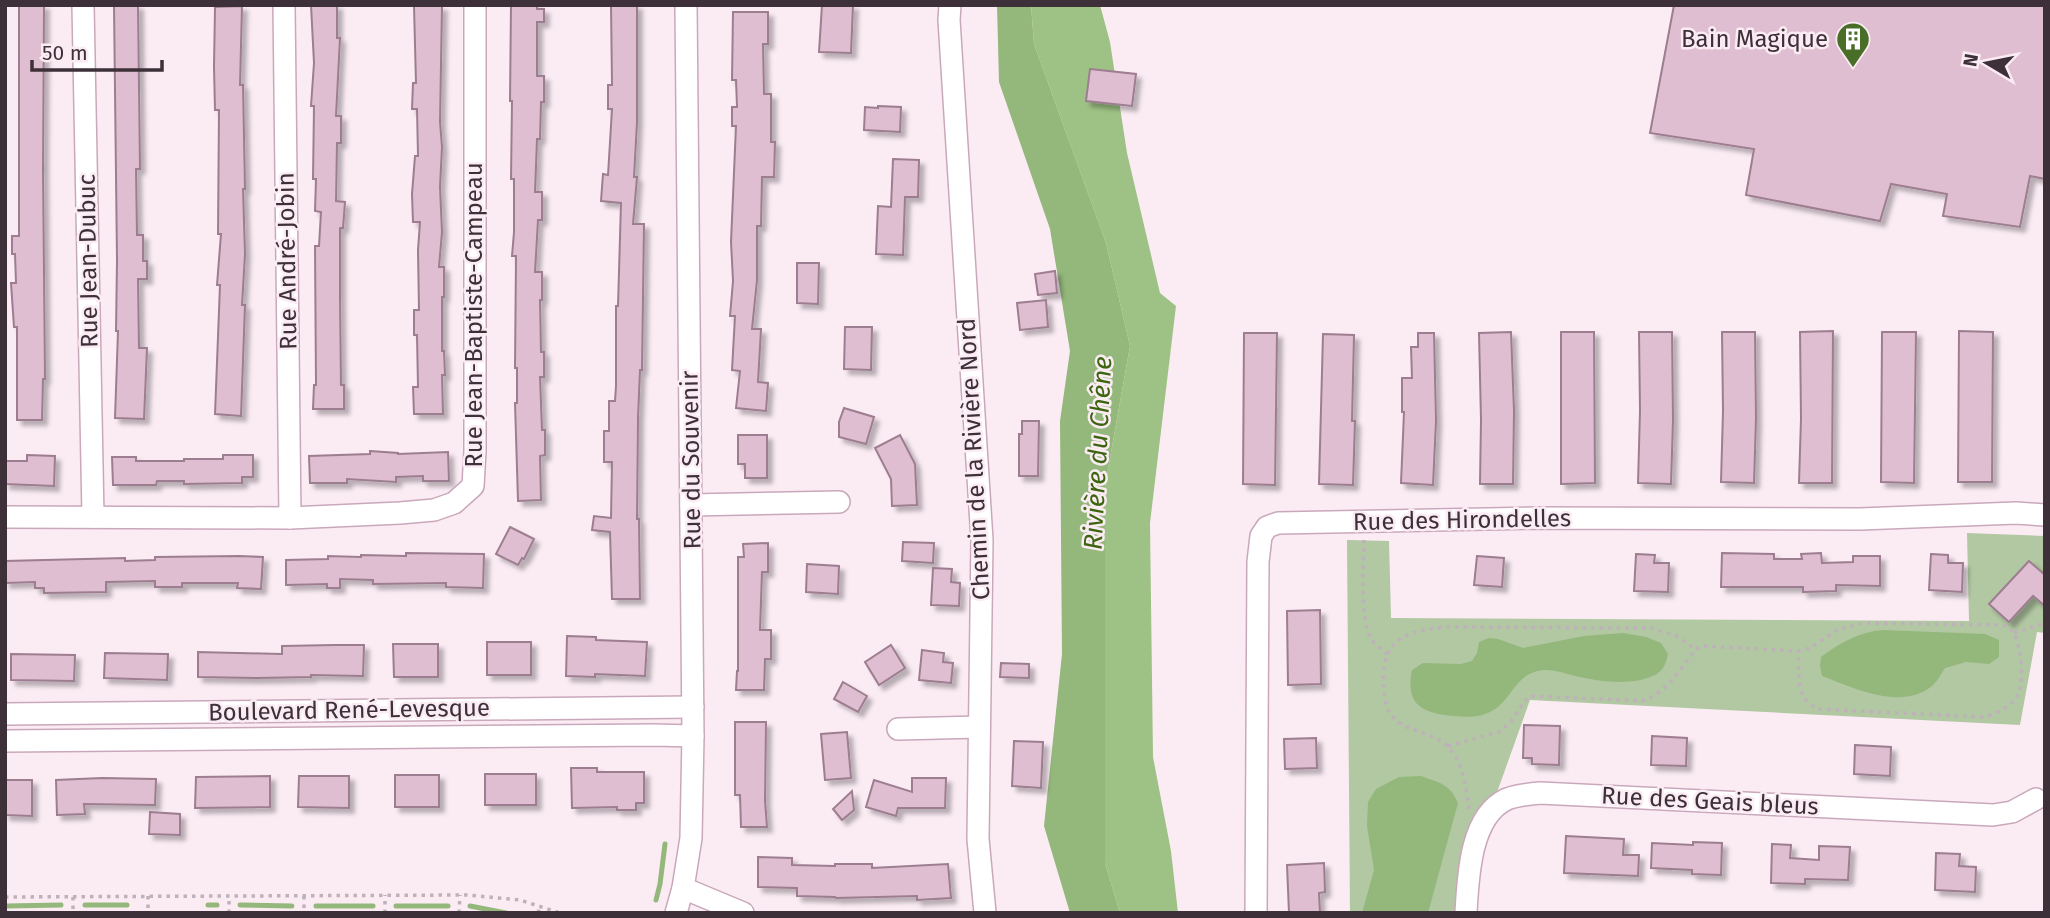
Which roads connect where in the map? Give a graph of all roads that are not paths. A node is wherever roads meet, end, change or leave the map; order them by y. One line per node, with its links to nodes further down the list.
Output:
1 (83, 5): 10 (street, Rue Jean-Dubuc)
2 (284, 5): 11 (street, Rue André-Jobin)
3 (475, 5): 11 (street, Rue Jean-Baptiste-Campeau)
4 (686, 5): 7 (street, Rue du Souvenir)
5 (950, 5): 14 (street, Chemin de la Rivière Nord)
6 (839, 502): 7 (street)
7 (691, 505): 12 (street, Rue du Souvenir)
8 (2045, 515): 22 (street, Rue des Hirondelles)
9 (5, 517): 10 (street, Rue Jean-Baptiste-Campeau)
10 (93, 517): 11 (street, Rue Jean-Baptiste-Campeau)
11 (290, 518)
12 (694, 707): 13 (street, Boulevard René-Levesque); 16 (street, Rue du Souvenir)
13 (5, 714)
14 (979, 727): 15 (street); 21 (street, Chemin de la Rivière Nord)
15 (898, 729)
16 (693, 736): 17 (street, Boulevard René-Levesque); 19 (street, Rue du Souvenir)
17 (5, 741)
18 (2036, 799): 23 (street, Rue des Geais bleus)
19 (683, 905): 20 (street)
20 (743, 913)
21 (985, 913)
22 (1256, 913)
23 (1466, 913)

